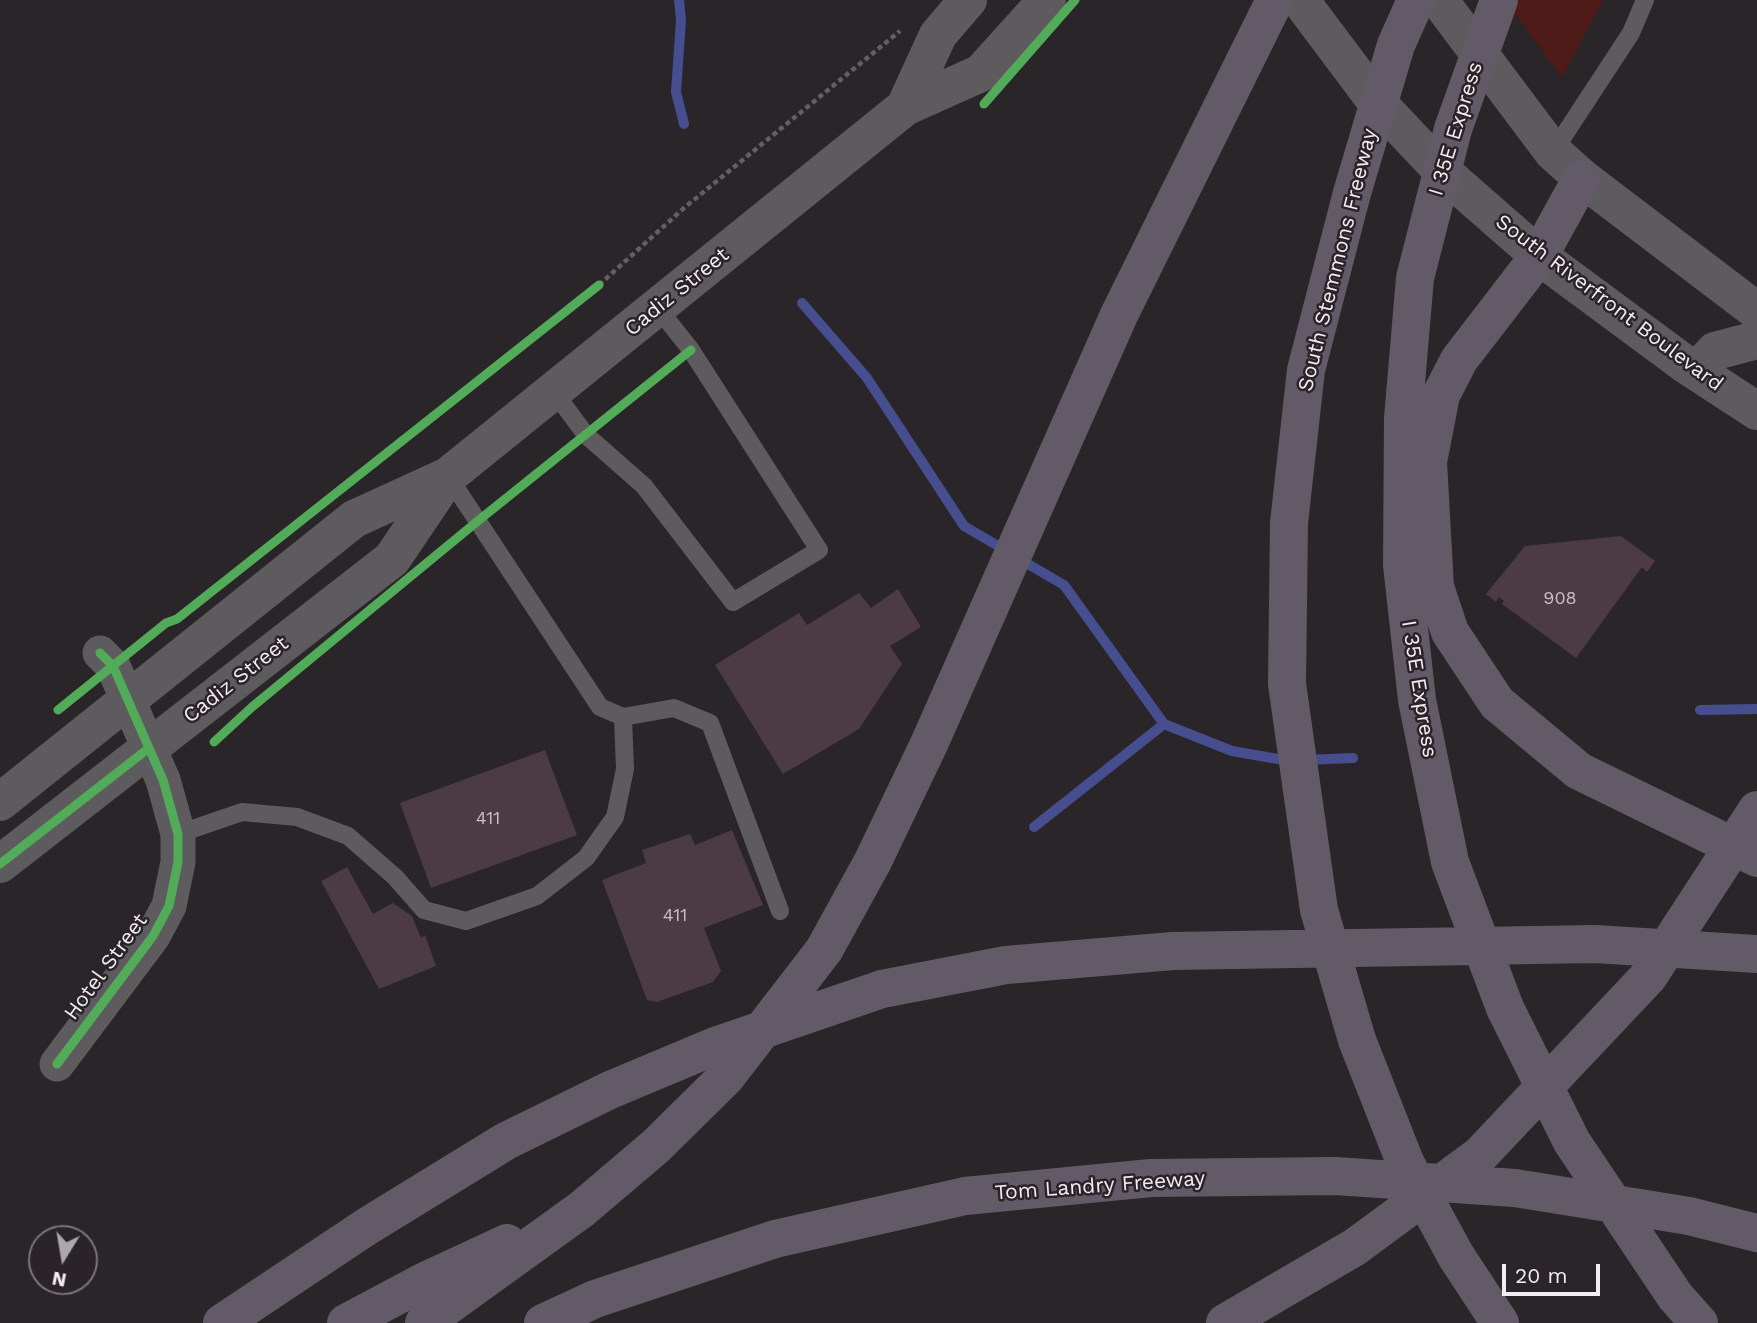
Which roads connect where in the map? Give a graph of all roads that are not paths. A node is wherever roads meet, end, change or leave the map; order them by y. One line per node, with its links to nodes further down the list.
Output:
1 (968, 0): 11 (main road, Cadiz Street)
2 (1047, 0): 11 (main road, Cadiz Street)
3 (1275, 0): 34 (highway)
4 (1300, 0): 14 (main road, South Riverfront Boulevard)
5 (1396, 0): 10 (highway)
6 (1416, 0): 10 (highway, South Stemmons Freeway)
7 (1439, 0): 12 (main road)
8 (1499, 0): 42 (highway, I 35E Express)
9 (1645, 0): 12 (lane)
10 (1395, 45): 41 (highway, South Stemmons Freeway)
11 (905, 107): 15 (main road, Cadiz Street)
12 (1553, 152): 13 (main road)
13 (1582, 178): 14 (highway); 16 (main road)
14 (1539, 256): 18 (main road, South Riverfront Boulevard); 29 (highway)
15 (657, 307): 19 (main road, Cadiz Street); 19 (lane)
16 (1757, 311)
17 (1757, 340): 18 (main road)
18 (1696, 371): 20 (main road, South Riverfront Boulevard)
19 (554, 392): 21 (main road, Cadiz Street)
20 (1757, 411)
21 (448, 476): 23 (main road, Cadiz Street); 24 (lane); 25 (main road, Cadiz Street)
22 (100, 653): 23 (street, Hotel Street)
23 (129, 700): 25 (street, Hotel Street); 26 (main road, Cadiz Street)
24 (623, 717): 28 (lane); 31 (lane)
25 (149, 748): 28 (street, Hotel Street); 30 (main road, Cadiz Street)
26 (0, 802)
27 (1757, 810): 40 (highway)
28 (178, 834): 33 (street, Hotel Street)
29 (1757, 858)
30 (0, 864)
31 (780, 911)
32 (1757, 954): 36 (highway)
33 (57, 1064)
34 (582, 1209): 37 (highway); 38 (highway)
35 (1757, 1233): 39 (highway, Tom Landry Freeway)
36 (222, 1323)
37 (346, 1323)
38 (424, 1323)
39 (543, 1323)
40 (1226, 1323)
41 (1500, 1323)
42 (1699, 1323)

